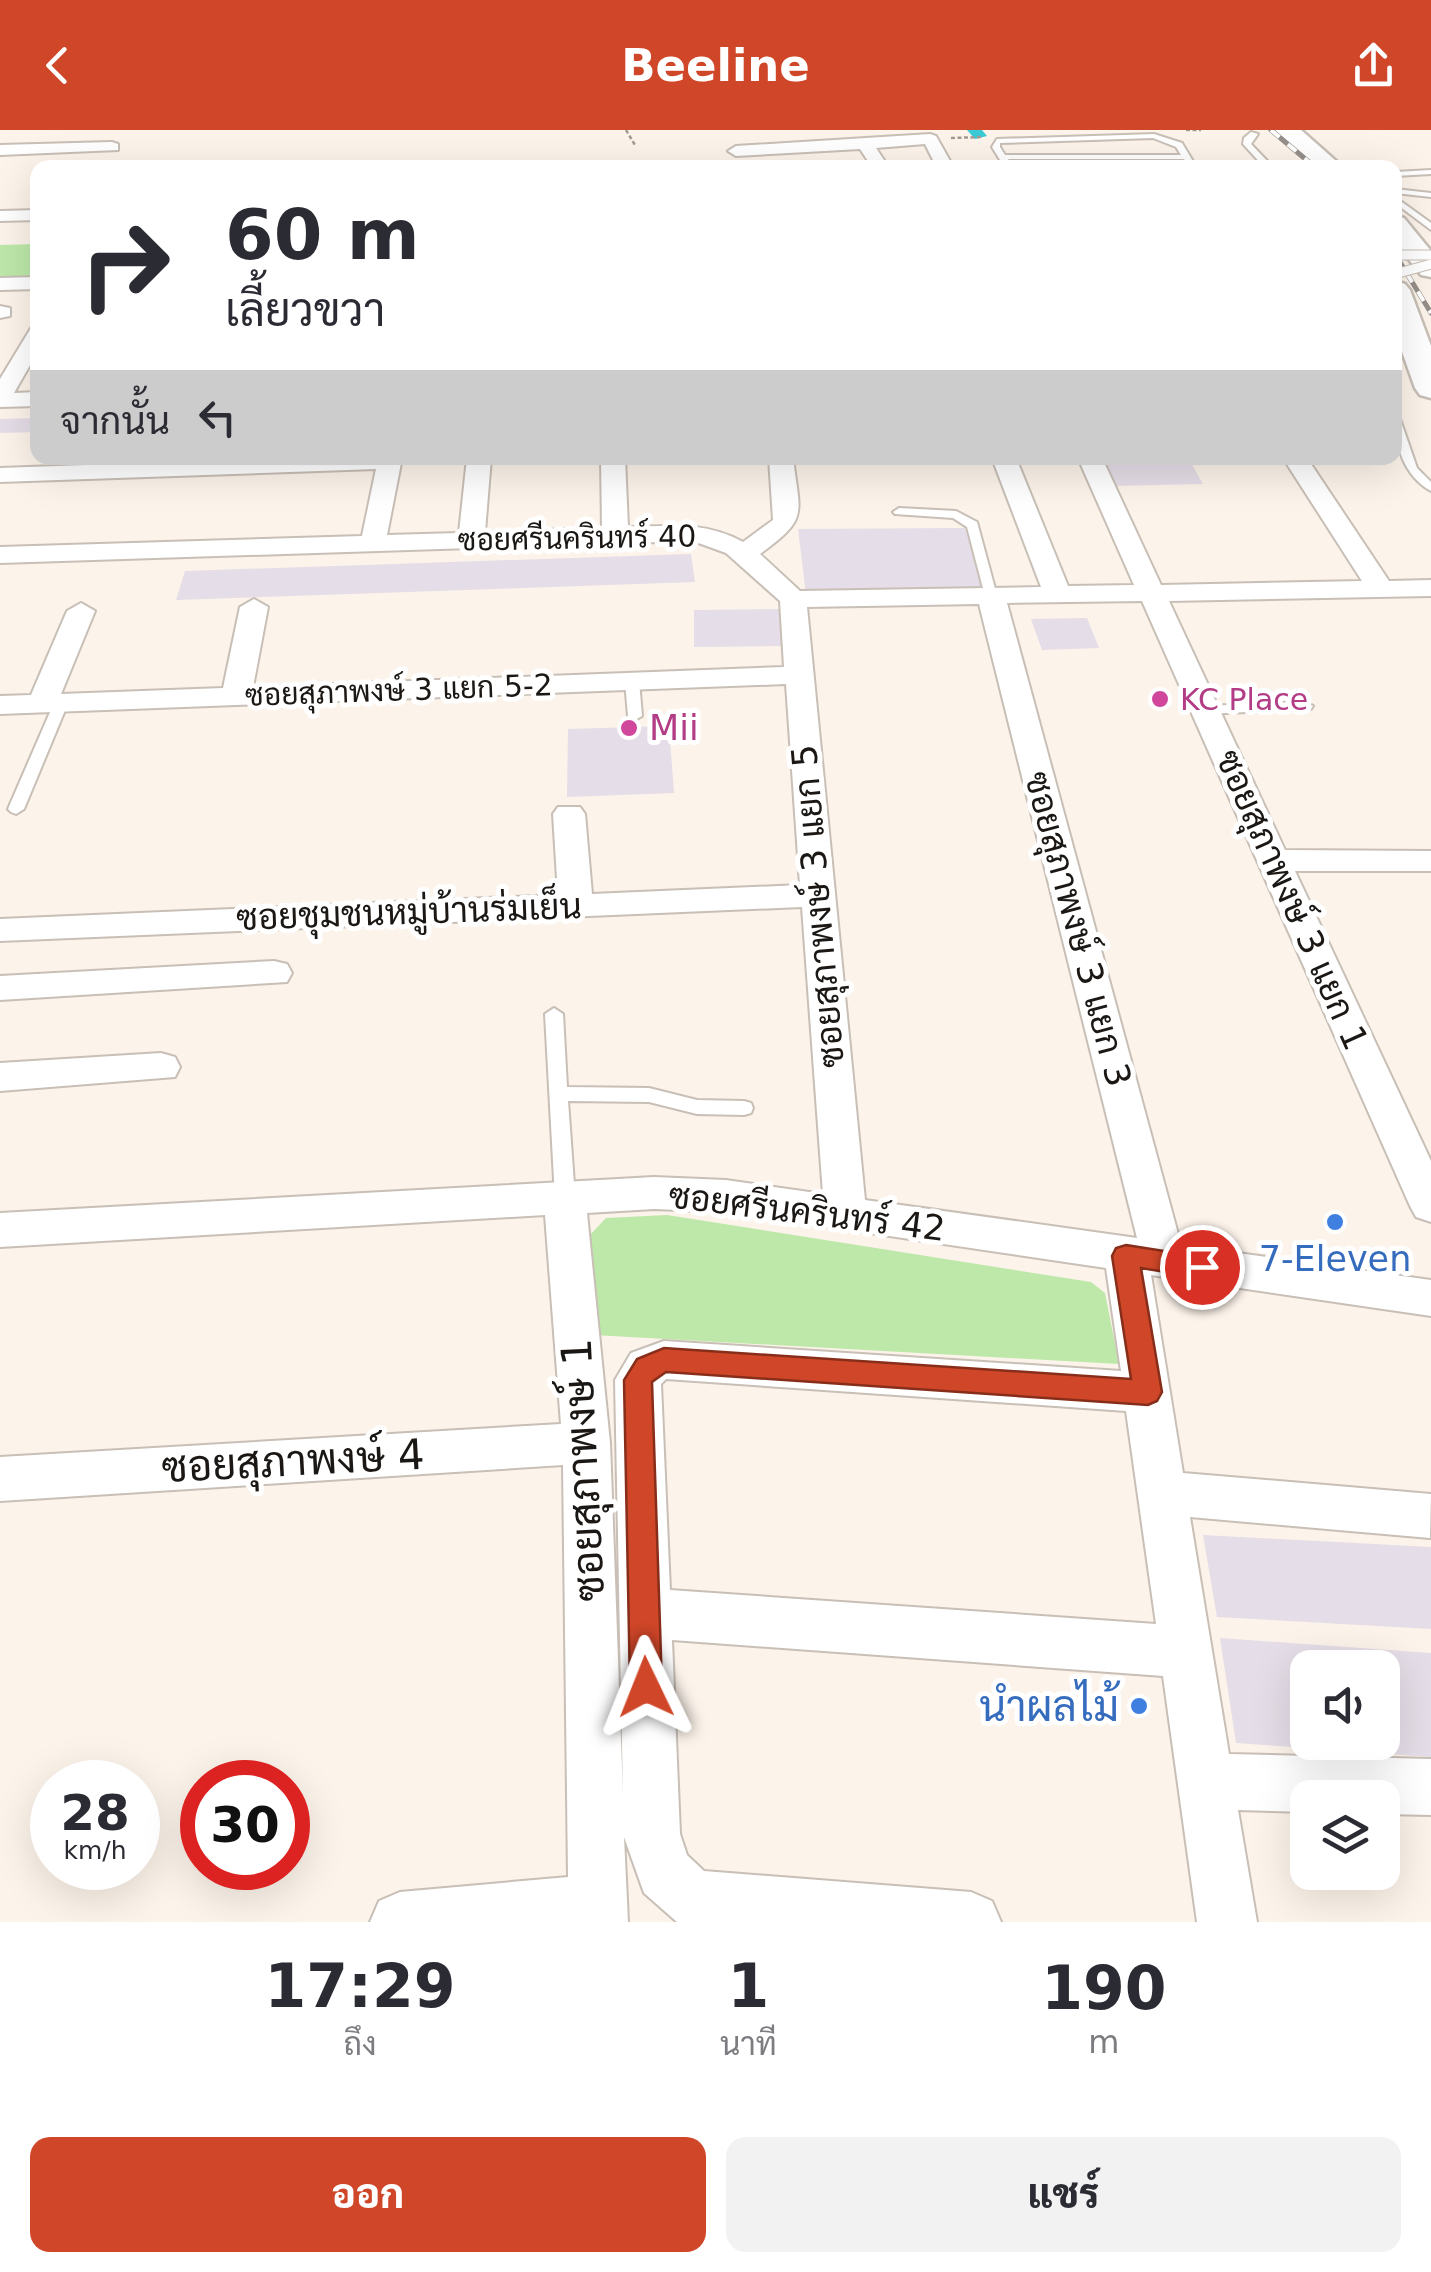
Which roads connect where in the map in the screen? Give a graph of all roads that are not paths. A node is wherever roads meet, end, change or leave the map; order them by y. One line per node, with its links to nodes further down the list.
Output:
1 (1288, 130): 16 (main road)
2 (1252, 132): 14 (lane); 15 (main road)
3 (1075, 142): 8 (lane); 9 (lane); 10 (lane)
4 (865, 144): 7 (street); 11 (street); 12 (street)
5 (112, 147): 6 (street)
6 (0, 150)
7 (736, 151)
8 (1003, 157): 9 (lane); 13 (lane)
9 (1085, 158): 10 (lane)
10 (1187, 158)
11 (876, 160)
12 (942, 160)
13 (1005, 160)
14 (1263, 160)
15 (1282, 160)
16 (1323, 160)
17 (1431, 172): 18 (lane)
18 (1402, 174)
19 (1402, 191): 20 (lane)
20 (1431, 196)
21 (30, 215): 22 (street)
22 (0, 216)
23 (1431, 218): 24 (lane)
24 (1406, 220): 25 (main road)
25 (1424, 252): 26 (lane, bridge)
26 (1402, 269)
27 (30, 283): 28 (street)
28 (0, 284)
29 (1402, 309): 31 (main road)
30 (30, 346): 32 (street)
31 (1431, 388)
32 (0, 399): 33 (street)
33 (30, 399)
34 (1402, 440): 44 (lane)
35 (259, 465): 43 (street)
36 (388, 465): 48 (street)
37 (478, 465): 47 (street)
38 (613, 465): 46 (street)
39 (781, 465): 49 (street)
40 (1007, 465): 54 (street)
41 (1093, 465): 53 (street, ซอยสุภาพงษ์ 3 แยก 1)
42 (1300, 465): 52 (street)
43 (0, 475)
44 (1431, 488)
45 (899, 512): 55 (lane)
46 (615, 535): 47 (street, ซอยศรีนครินทร์ 40); 49 (street, ซอยศรีนครินทร์ 40)
47 (471, 539): 48 (street, ซอยศรีนครินทร์ 40)
48 (372, 543): 50 (street, ซอยศรีนครินทร์ 40)
49 (743, 554): 56 (street, ซอยศรีนครินทร์ 40)
50 (0, 555)
51 (1431, 588): 52 (street)
52 (1381, 589): 53 (street)
53 (1153, 593): 54 (street); 65 (street, ซอยสุภาพงษ์ 3 แยก 1)
54 (1058, 595): 55 (street)
55 (992, 596): 56 (street); 85 (street, ซอยสุภาพงษ์ 3 แยก 3)
56 (793, 600): 59 (street, ซอยสุภาพงษ์ 3 แยก 5)
57 (254, 607): 61 (street)
58 (81, 611): 62 (street)
59 (799, 674): 60 (street, ซอยสุภาพงษ์ 3 แยก 5-2); 71 (street, ซอยสุภาพงษ์ 3 แยก 5)
60 (632, 681): 61 (street, ซอยสุภาพงษ์ 3 แยก 5-2); 66 (lane)
61 (236, 696): 62 (street, ซอยสุภาพงษ์ 3 แยก 5-2)
62 (52, 703): 63 (street, ซอยสุภาพงษ์ 3 แยก 5-2); 67 (lane)
63 (0, 705)
64 (1306, 706): 65 (lane)
65 (1206, 710): 69 (street, ซอยสุภาพงษ์ 3 แยก 1)
66 (635, 716)
67 (16, 809)
68 (570, 814): 72 (street)
69 (1274, 860): 70 (street); 82 (street, ซอยสุภาพงษ์ 3 แยก 1)
70 (1431, 860)
71 (818, 894): 72 (street, ซอยชุมชนหมู่บ้านร่มเย็น); 83 (street, ซอยสุภาพงษ์ 3 แยก 5)
72 (576, 905): 73 (street, ซอยชุมชนหมู่บ้านร่มเย็น)
73 (0, 931)
74 (274, 973): 75 (street)
75 (0, 988)
76 (554, 1014): 79 (lane)
77 (162, 1067): 78 (street)
78 (0, 1076)
79 (558, 1094): 80 (lane); 81 (lane)
80 (744, 1108)
81 (566, 1198): 83 (street, ซอยศรีนครินทร์ 42); 84 (street, ซอยศรีนครินทร์ 42); 88 (street, ซอยสุภาพงษ์ 1)
82 (1431, 1206)
83 (844, 1212): 85 (street, ซอยศรีนครินทร์ 42)
84 (0, 1230)
85 (1145, 1259): 86 (street, ซอยศรีนครินทร์ 42); 87 (street, ซอยสุภาพงษ์ 3 แยก 3)
86 (1431, 1298)
87 (1148, 1392): 90 (street, ซอยสุภาพงษ์ 3 แยก 3); 92 (street)
88 (586, 1443): 89 (street, ซอยสุภาพงษ์ 4); 96 (street, ซอยสุภาพงษ์ 1)
89 (0, 1479)
90 (1162, 1492): 91 (street); 93 (street, ซอยสุภาพงษ์ 3 แยก 3)
91 (1430, 1516)
92 (643, 1613): 93 (street); 98 (street)
93 (1186, 1652): 94 (street, ซอยสุภาพงษ์ 3 แยก 3)
94 (1206, 1781): 95 (street); 99 (street, ซอยสุภาพงษ์ 3 แยก 3)
95 (1431, 1787)
96 (598, 1913): 97 (street)
97 (400, 1922)
98 (971, 1922)
99 (1226, 1922)

